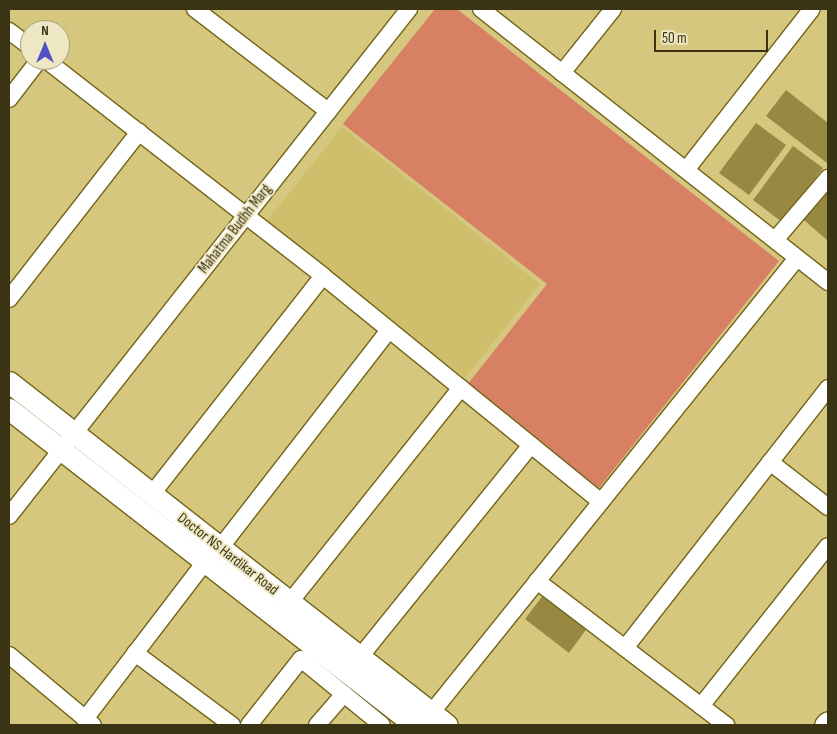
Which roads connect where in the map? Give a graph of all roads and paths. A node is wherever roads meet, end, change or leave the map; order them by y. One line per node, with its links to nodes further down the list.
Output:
1 (195, 9): 12 (street)
2 (481, 9): 10 (street)
3 (612, 9): 10 (street)
4 (812, 9): 14 (street)
5 (405, 10): 12 (street, Mahatma Budhh Marg)
6 (9, 31): 7 (street)
7 (20, 40)
8 (31, 70): 11 (street)
9 (59, 70): 13 (street)
10 (562, 73): 14 (street)
11 (9, 99)
12 (328, 111): 16 (street, Mahatma Budhh Marg)
13 (139, 132): 16 (street); 21 (street)
14 (686, 170): 17 (street)
15 (828, 178): 17 (street)
16 (246, 216): 19 (street); 27 (street, Mahatma Budhh Marg)
17 (776, 240): 18 (street)
18 (797, 258): 20 (street); 31 (street)
19 (322, 276): 22 (street); 30 (street)
20 (828, 282)
21 (9, 299)
22 (389, 330): 24 (street); 35 (street)
23 (9, 382): 27 (street, Doctor NS Hardikar Road)
24 (461, 388): 28 (street); 37 (street)
25 (828, 388): 29 (street)
26 (9, 409): 27 (street, Doctor NS Hardikar Road)
27 (67, 442): 30 (street, Doctor NS Hardikar Road); 33 (street, Mahatma Budhh Marg); 35 (street, Doctor NS Hardikar Road)
28 (531, 445): 31 (street); 41 (street)
29 (770, 462): 32 (street); 38 (street)
30 (152, 494): 35 (street, Doctor NS Hardikar Road)
31 (601, 502): 36 (street)
32 (828, 507)
33 (9, 516)
34 (828, 546): 43 (street)
35 (212, 555): 37 (street, Doctor NS Hardikar Road); 39 (street); 45 (street, Doctor NS Hardikar Road)
36 (537, 581): 38 (street); 45 (street)
37 (290, 602): 41 (street, Doctor NS Hardikar Road)
38 (625, 648): 43 (street)
39 (135, 653): 44 (street); 47 (street)
40 (9, 656): 44 (street)
41 (360, 657): 45 (street, Doctor NS Hardikar Road)
42 (344, 694): 48 (street); 49 (street); 50 (street)
43 (701, 706): 51 (street)
44 (89, 722)
45 (429, 722)
46 (828, 722): 52 (street)
47 (232, 725)
48 (250, 725)
49 (317, 725)
50 (382, 725)
51 (726, 725)
52 (825, 725)

